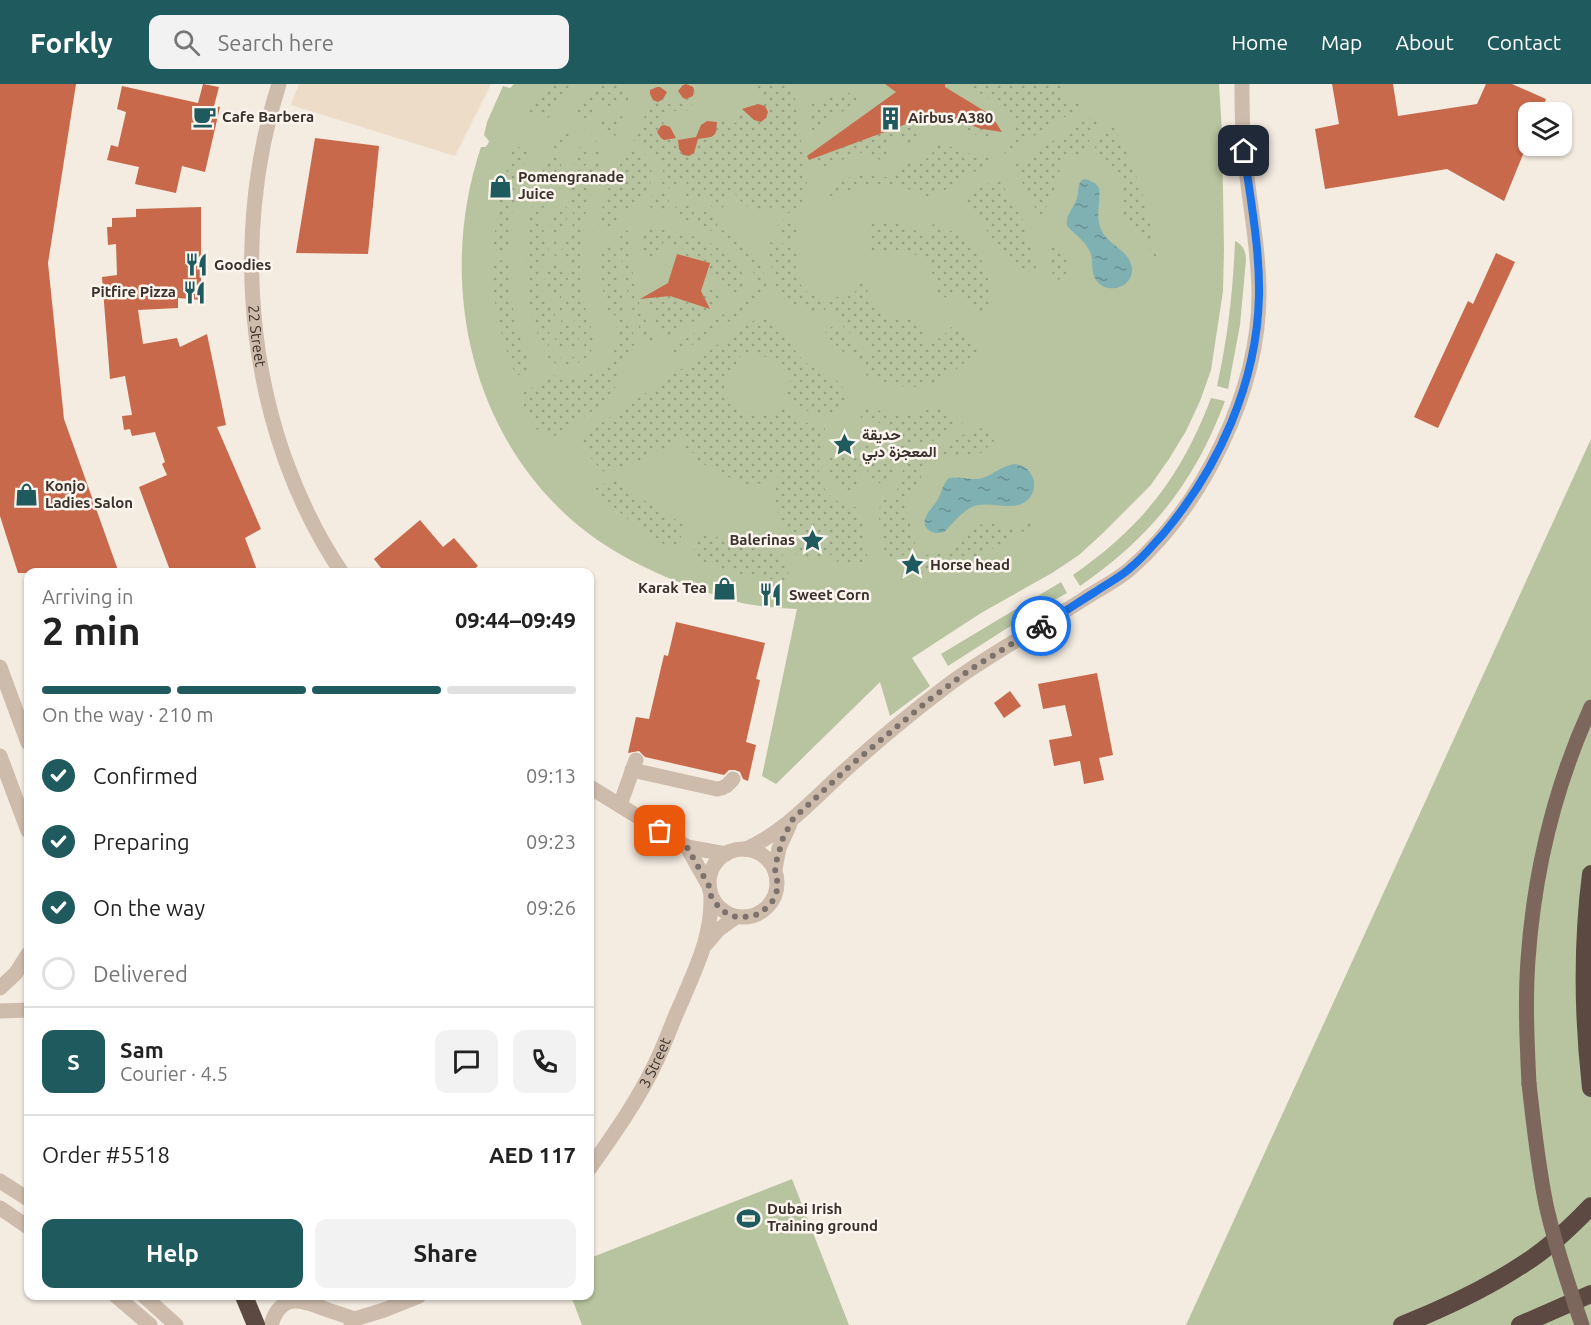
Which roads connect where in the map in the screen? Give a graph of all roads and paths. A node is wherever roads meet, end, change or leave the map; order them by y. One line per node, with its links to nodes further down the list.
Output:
1 (279, 84): 3 (street, 22 Street)
2 (1242, 84): 11 (street)
3 (339, 568)
4 (0, 667): 6 (street)
5 (1591, 707): 47 (main road, bridge)
6 (24, 731)
7 (0, 756): 12 (street)
8 (733, 779): 10 (street)
9 (594, 790): 10 (street)
10 (620, 806): 13 (street)
11 (793, 819): 14 (street); 16 (street)
12 (24, 820)
13 (687, 847): 15 (street); 18 (street)
14 (746, 849): 15 (street); 16 (street)
15 (726, 854): 18 (street)
16 (775, 869): 19 (street)
17 (1591, 874): 24 (highway)
18 (710, 891): 19 (street); 20 (street, 3 Street)
19 (736, 917): 20 (street, 3 Street)
20 (705, 947): 28 (street, 3 Street)
21 (24, 960): 23 (street)
22 (1591, 966): 24 (highway)
23 (0, 988)
24 (1585, 995): 27 (highway)
25 (24, 1010): 26 (street)
26 (0, 1011)
27 (1591, 1088)
28 (594, 1162)
29 (0, 1181): 30 (street)
30 (24, 1196)
31 (1591, 1206): 45 (highway)
32 (0, 1208): 33 (street)
33 (24, 1224)
34 (1591, 1294): 46 (highway)
35 (121, 1300): 41 (street)
36 (148, 1300): 42 (street)
37 (246, 1300): 43 (highway)
38 (409, 1300): 40 (street)
39 (278, 1301): 40 (street); 44 (street)
40 (353, 1322)
41 (150, 1325)
42 (176, 1325)
43 (256, 1325)
44 (271, 1325)
45 (1402, 1325)
46 (1520, 1325)
47 (1582, 1325)

